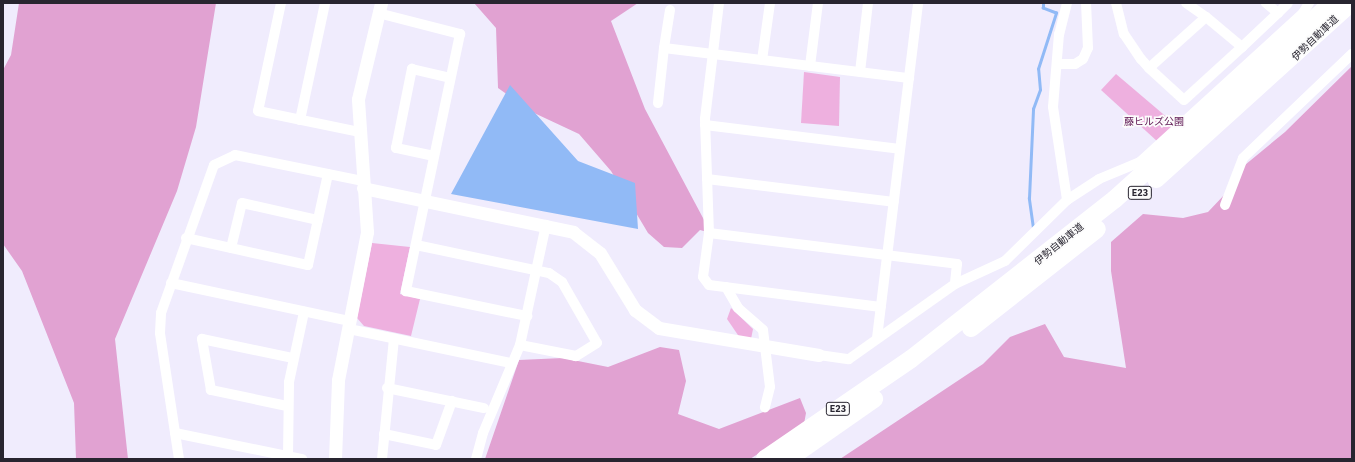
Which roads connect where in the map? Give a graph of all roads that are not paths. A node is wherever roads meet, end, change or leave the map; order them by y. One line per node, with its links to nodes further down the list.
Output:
1 (281, 3): 35 (street)
2 (325, 3): 35 (street)
3 (719, 3): 25 (street)
4 (770, 3): 27 (street)
5 (818, 3): 29 (street)
6 (868, 3): 31 (street)
7 (918, 3): 33 (street)
8 (1067, 3): 28 (street)
9 (1086, 3): 28 (street)
10 (1116, 3): 30 (street)
11 (1186, 3): 20 (street)
12 (1266, 3): 19 (street)
13 (1288, 3): 19 (street)
14 (1309, 3): 22 (street)
15 (1332, 3): 69 (highway, 伊勢自動車道 / E23)
16 (1352, 3): 69 (highway, 伊勢自動車道 / E23)
17 (380, 8): 32 (street); 37 (street)
18 (670, 10): 24 (street)
19 (1278, 13): 21 (street)
20 (1206, 17): 23 (street); 30 (street)
21 (1257, 34): 22 (street); 23 (street)
22 (1268, 46): 44 (street)
23 (1242, 47): 30 (street)
24 (664, 48): 25 (street); 34 (street)
25 (713, 54): 27 (street); 36 (street)
26 (1352, 54): 46 (street)
27 (762, 60): 29 (street)
28 (1058, 64): 44 (street)
29 (810, 66): 31 (street)
30 (1149, 68)
31 (860, 72): 33 (street)
32 (450, 78): 39 (street); 39 (street)
33 (909, 78): 38 (street)
34 (658, 103)
35 (300, 120): 37 (street)
36 (705, 125): 38 (street); 41 (street)
37 (358, 132): 42 (street)
38 (900, 149): 45 (street)
39 (434, 156): 43 (street)
40 (328, 174): 42 (street); 47 (street); 50 (street)
41 (707, 179): 45 (street); 49 (street)
42 (363, 185): 43 (street); 61 (street)
43 (426, 200): 48 (street); 51 (street)
44 (1067, 200): 56 (street)
45 (894, 202): 53 (street)
46 (1224, 205)
47 (318, 220): 52 (street); 52 (street)
48 (546, 225): 54 (street); 65 (street)
49 (709, 233): 53 (street); 57 (street)
50 (186, 238): 52 (street); 55 (street)
51 (416, 245): 54 (street); 60 (street)
52 (231, 248)
53 (887, 255): 56 (street); 58 (street)
54 (536, 271): 60 (street); 64 (street)
55 (171, 283): 59 (street); 75 (street)
56 (955, 284): 62 (street)
57 (726, 287): 58 (street); 65 (street)
58 (881, 307): 62 (street)
59 (304, 312): 61 (street); 67 (street)
60 (526, 316): 64 (street)
61 (349, 325): 63 (street); 80 (street)
62 (877, 338): 66 (street)
63 (394, 339): 68 (street); 70 (street)
64 (520, 345): 68 (street)
65 (766, 348): 66 (street); 73 (street)
66 (819, 355)
67 (292, 358): 72 (street); 72 (street)
68 (511, 363): 82 (street)
69 (914, 363): 83 (highway, 伊勢自動車道 / E23); 84 (highway, 伊勢自動車道 / E23)
70 (387, 388): 71 (street); 76 (street)
71 (452, 401): 74 (street); 76 (street)
72 (287, 406): 77 (street)
73 (765, 407)
74 (484, 408)
75 (175, 432): 77 (street); 78 (street)
76 (384, 434): 81 (street)
77 (288, 456): 79 (street)
78 (179, 459)
79 (302, 459)
80 (335, 459)
81 (382, 459)
82 (476, 459)
83 (765, 459)
84 (788, 459)

